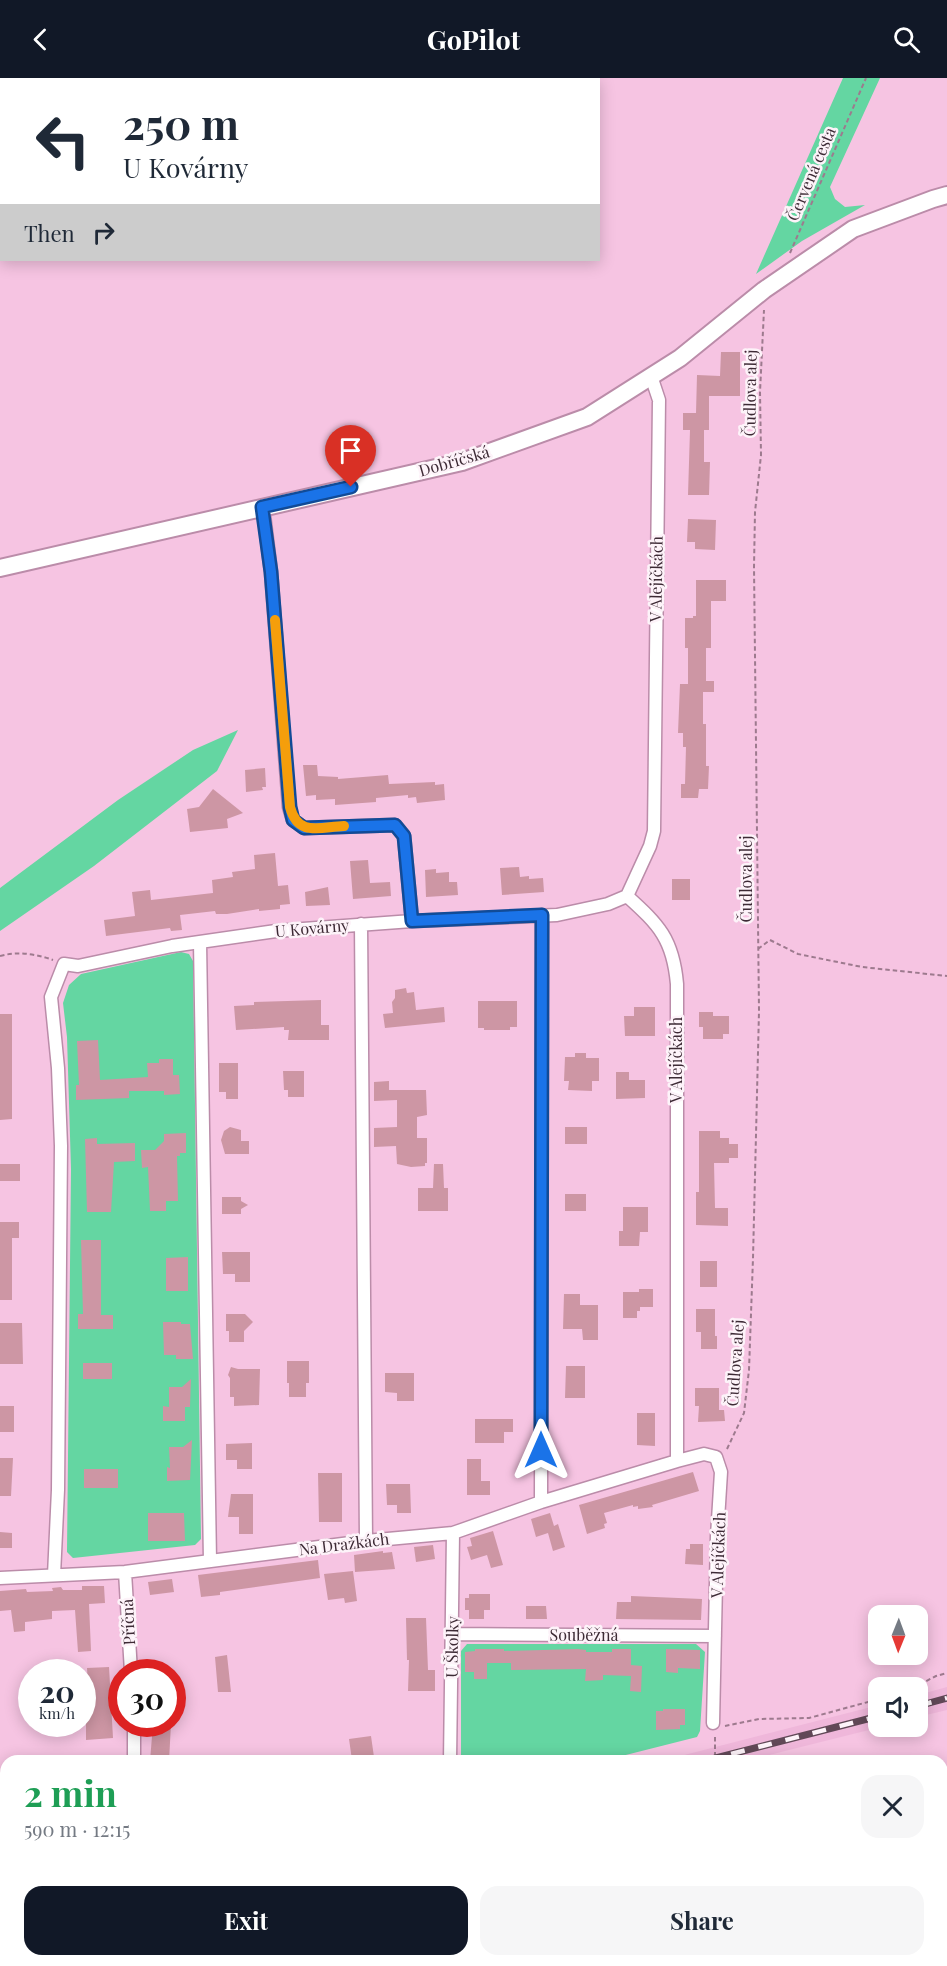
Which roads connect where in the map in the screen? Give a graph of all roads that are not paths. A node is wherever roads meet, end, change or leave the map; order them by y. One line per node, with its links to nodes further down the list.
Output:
1 (947, 195): 2 (street, Dobříčská)
2 (651, 376): 3 (street, Dobříčská); 5 (street, V Alejíčkách)
3 (262, 507): 4 (street, Dobříčská); 7 (street)
4 (0, 568)
5 (627, 896): 6 (street, U Kovárny); 10 (street, V Alejíčkách)
6 (542, 915): 7 (street, U Kovárny); 11 (street)
7 (412, 921): 8 (street, U Kovárny)
8 (361, 924): 9 (street, U Kovárny); 13 (street)
9 (200, 942): 14 (street); 16 (street, U Kovárny)
10 (677, 1461): 11 (street, Na Dražkách); 19 (street, V Alejíčkách)
11 (542, 1502): 12 (street, Na Dražkách)
12 (453, 1533): 13 (street, Na Dražkách); 18 (street, U Školky)
13 (366, 1541): 14 (street, Na Dražkách)
14 (210, 1561): 15 (street, Na Dražkách)
15 (125, 1572): 16 (street, Na Dražkách); 20 (street, Příčná)
16 (54, 1575): 17 (street, Na Dražkách)
17 (0, 1578)
18 (452, 1634): 19 (street, Souběžná); 24 (street, U Školky)
19 (715, 1636): 21 (street, V Alejíčkách)
20 (130, 1659)
21 (713, 1726)
22 (134, 1737): 23 (street)
23 (134, 1755)
24 (450, 1755)

